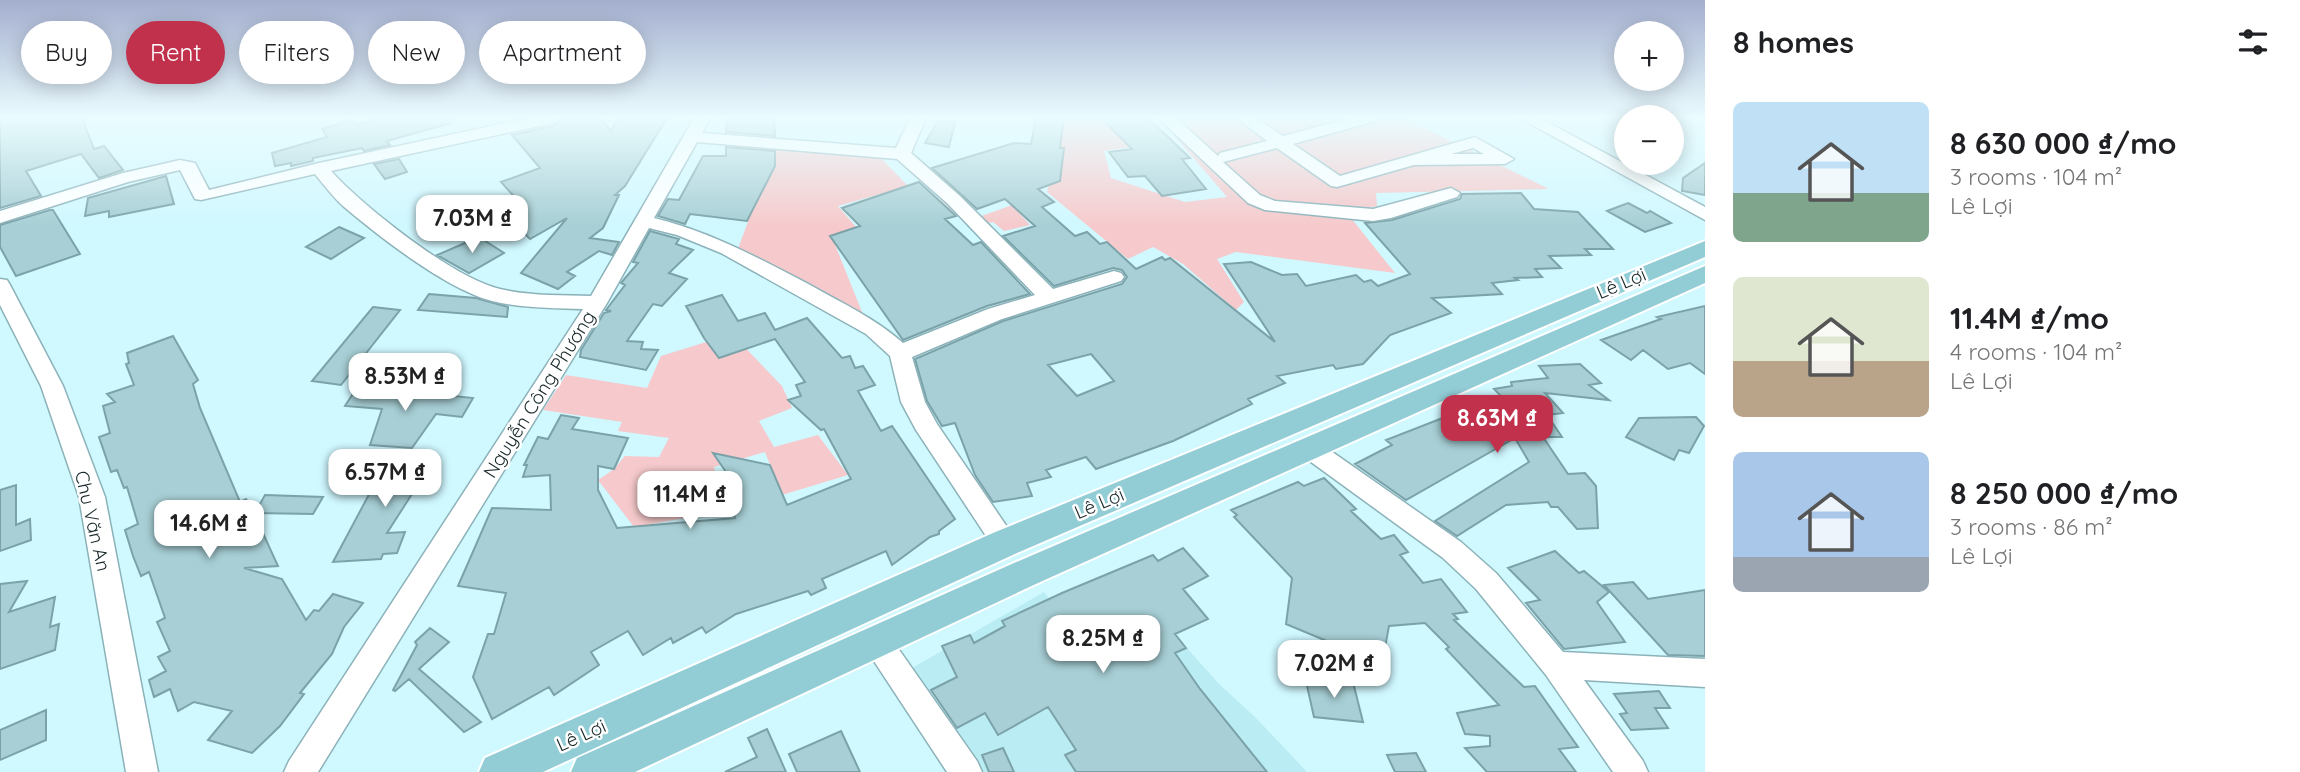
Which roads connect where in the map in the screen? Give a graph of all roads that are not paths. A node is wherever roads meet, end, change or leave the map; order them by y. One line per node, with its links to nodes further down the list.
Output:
1 (384, 154): 10 (street)
2 (681, 154): 14 (street, Nguyễn Công Phương)
3 (902, 154): 19 (street)
4 (1203, 154): 11 (street)
5 (1236, 154): 8 (street)
6 (1297, 154): 9 (street)
7 (1594, 154): 12 (street)
8 (1226, 157)
9 (1412, 160)
10 (319, 168): 13 (street); 20 (street)
11 (1451, 193)
12 (1705, 214)
13 (0, 217)
14 (643, 221): 20 (street, Nguyễn Công Phương); 21 (street)
15 (1705, 248): 22 (main road, Lê Lợi)
16 (1705, 274): 23 (main road, Lê Lợi)
17 (1114, 277): 19 (street)
18 (0, 285): 29 (street, Chu Văn An)
19 (1050, 298): 21 (street)
20 (597, 303): 30 (street, Nguyễn Công Phương)
21 (900, 353): 24 (street)
22 (1283, 426): 23 (main road); 24 (main road, Lê Lợi)
23 (1308, 448): 25 (main road, Lê Lợi); 27 (street)
24 (1004, 543): 25 (main road); 31 (main road, Lê Lợi)
25 (1027, 573): 26 (main road, Lê Lợi)
26 (876, 640): 32 (main road, Lê Lợi); 33 (street)
27 (1556, 666): 28 (street); 34 (street)
28 (1705, 673)
29 (142, 772)
30 (300, 772)
31 (499, 772)
32 (591, 772)
33 (966, 772)
34 (1632, 772)

